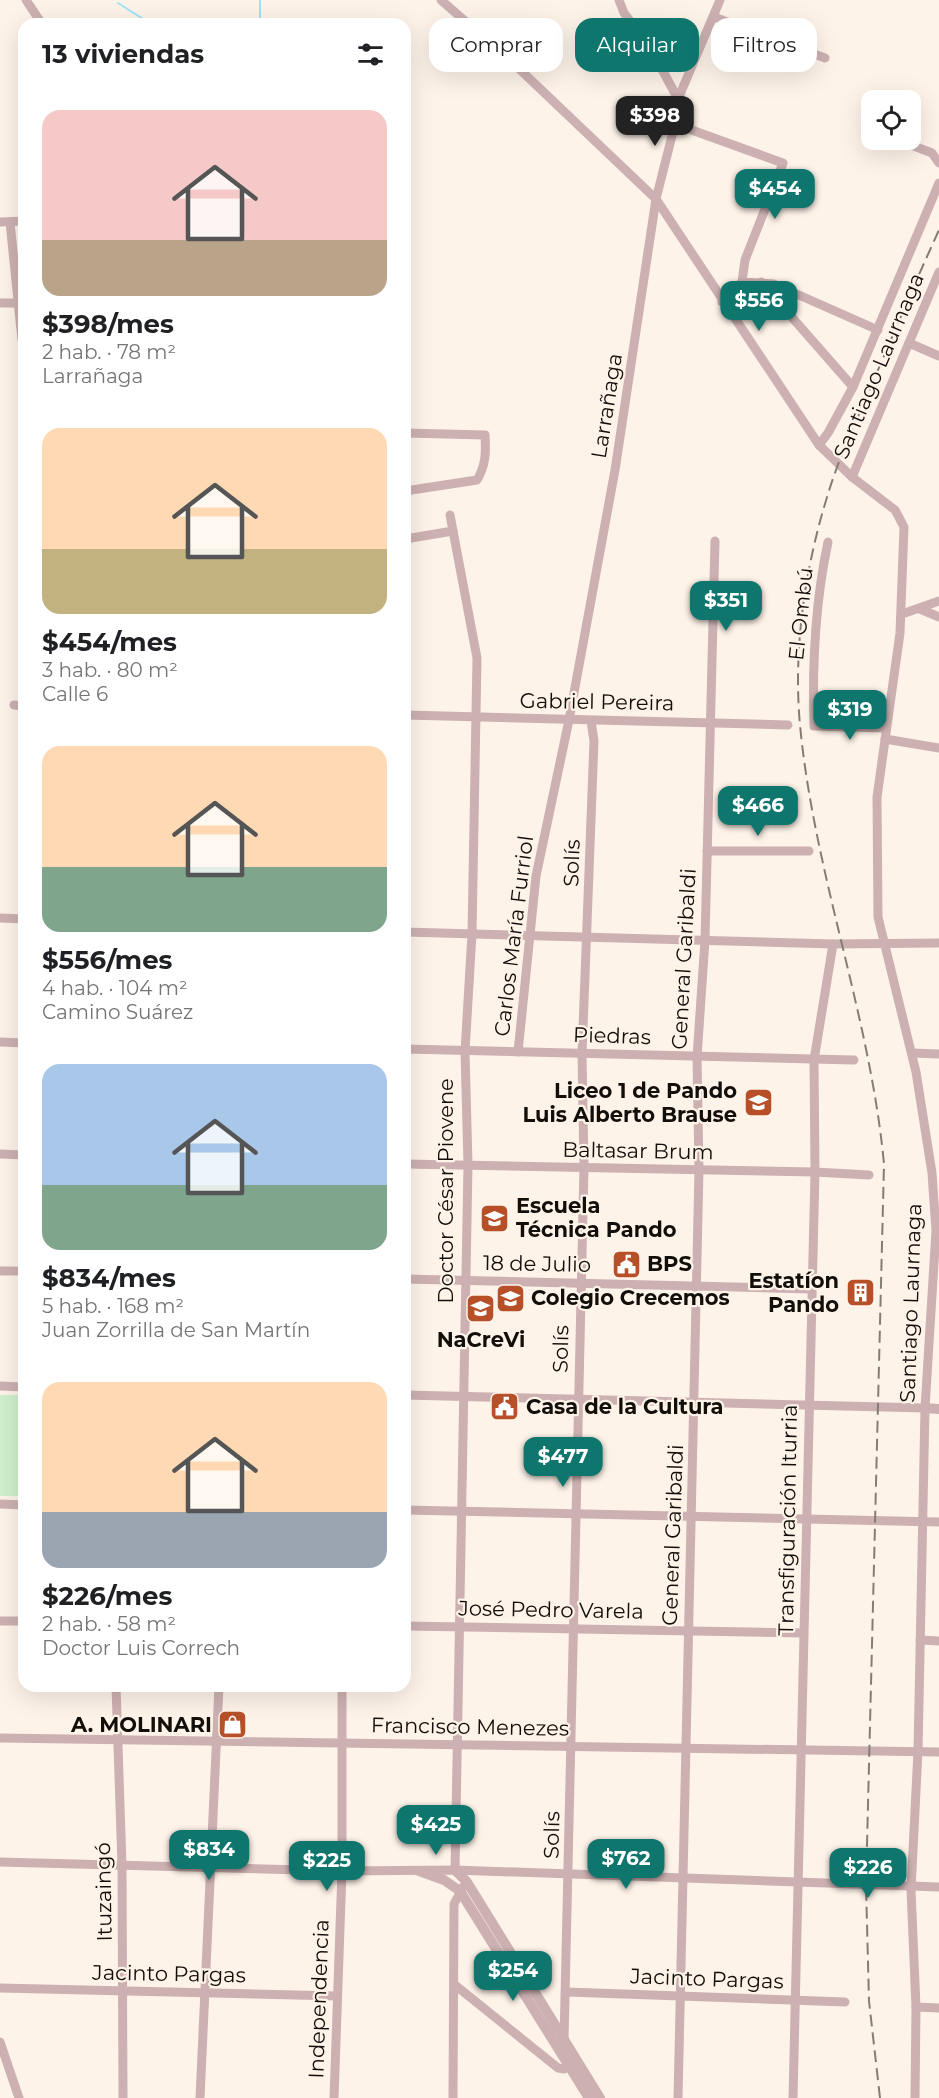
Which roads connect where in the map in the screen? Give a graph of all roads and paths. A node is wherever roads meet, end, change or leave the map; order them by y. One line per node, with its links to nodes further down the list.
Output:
1 (26, 0): 6 (street)
2 (441, 0): 13 (street)
3 (619, 0): 8 (street)
4 (720, 0): 5 (street, Larrañaga)
5 (714, 17): 7 (street); 8 (street, Larrañaga)
6 (38, 18)
7 (825, 58)
8 (678, 99): 9 (street, Larrañaga)
9 (675, 124): 13 (street, Larrañaga); 16 (street)
10 (921, 149): 11 (street)
11 (939, 163)
12 (939, 183): 21 (street)
13 (656, 199): 18 (street); 42 (street, Larrañaga)
14 (5, 222): 20 (street)
15 (939, 272): 22 (street, Santiago Laurnaga)
16 (742, 282): 17 (street); 18 (street)
17 (761, 282): 21 (street); 24 (street)
18 (722, 302): 26 (street)
19 (0, 303): 20 (street)
20 (18, 303)
21 (878, 330): 24 (street)
22 (909, 343): 23 (street); 27 (street, Santiago Laurnaga)
23 (939, 356)
24 (853, 387): 26 (street)
25 (411, 433): 28 (street)
26 (819, 445): 27 (street)
27 (852, 477): 36 (street, Santiago Laurnaga)
28 (411, 490)
29 (450, 515): 30 (street, Doctor César Piovene)
30 (453, 531): 31 (street); 41 (street, Doctor César Piovene)
31 (411, 538)
32 (715, 541): 44 (street, General Garibaldi)
33 (828, 542): 46 (street, El Ombú)
34 (939, 601): 35 (street)
35 (920, 609): 36 (street); 37 (street)
36 (902, 614): 46 (street, Santiago Laurnaga)
37 (939, 617)
38 (14, 705): 39 (street)
39 (18, 705)
40 (411, 715): 41 (street, Gabriel Pereira)
41 (477, 717): 42 (street, Gabriel Pereira); 54 (street, Doctor César Piovene)
42 (569, 720): 43 (street, Gabriel Pereira); 55 (street, Carlos María Furriol)
43 (591, 721): 44 (street, Gabriel Pereira); 56 (street, Solís)
44 (710, 723): 45 (street, Gabriel Pereira); 49 (street, General Garibaldi)
45 (788, 724)
46 (886, 728): 47 (street, Santiago Laurnaga)
47 (885, 739): 48 (street); 58 (street, Santiago Laurnaga)
48 (939, 748)
49 (707, 851): 50 (street); 57 (street, General Garibaldi)
50 (809, 851)
51 (0, 918): 52 (street)
52 (18, 919)
53 (411, 932): 54 (street)
54 (472, 934): 55 (street); 64 (street, Doctor César Piovene)
55 (530, 935): 56 (street); 65 (street, Carlos María Furriol)
56 (588, 938): 57 (street); 67 (street, Solís)
57 (705, 940): 60 (street); 69 (street, General Garibaldi)
58 (882, 943): 59 (street); 60 (street); 66 (street, Santiago Laurnaga)
59 (939, 943)
60 (833, 944): 70 (street, Transfiguración Iturria)
61 (0, 1042): 62 (street)
62 (18, 1043)
63 (411, 1050): 64 (street, Piedras)
64 (465, 1051): 65 (street, Piedras); 75 (street, Doctor César Piovene)
65 (518, 1052): 67 (street, Piedras)
66 (912, 1053): 68 (street); 79 (street, Santiago Laurnaga)
67 (582, 1054): 69 (street, Piedras); 76 (street, Solís)
68 (939, 1054)
69 (697, 1057): 70 (street, Piedras); 77 (street, General Garibaldi)
70 (814, 1060): 71 (street, Piedras); 78 (street, Transfiguración Iturria)
71 (854, 1060)
72 (0, 1155): 73 (street)
73 (18, 1155)
74 (411, 1164): 75 (street, Baltasar Brum)
75 (468, 1165): 76 (street, Baltasar Brum); 84 (street, Doctor César Piovene)
76 (584, 1168): 77 (street, Baltasar Brum); 85 (street, Solís)
77 (699, 1170): 78 (street, Baltasar Brum); 86 (street, General Garibaldi)
78 (815, 1172): 80 (street, Baltasar Brum); 87 (street, Transfiguración Iturria)
79 (935, 1173): 88 (street, Santiago Laurnaga)
80 (869, 1175)
81 (0, 1271): 82 (street)
82 (18, 1271)
83 (411, 1279): 84 (street, 18 de Julio)
84 (464, 1281): 85 (street, 18 de Julio); 92 (street, Doctor César Piovene)
85 (580, 1283): 86 (street, 18 de Julio); 93 (street, Solís)
86 (696, 1286): 87 (street, 18 de Julio); 94 (street, General Garibaldi)
87 (812, 1289): 95 (street, Transfiguración Iturria)
88 (936, 1293): 96 (street, Santiago Laurnaga)
89 (0, 1386): 90 (street)
90 (18, 1387)
91 (411, 1395): 92 (street)
92 (462, 1396): 93 (street); 101 (street, Doctor César Piovene)
93 (578, 1398): 94 (street); 102 (street, Solís)
94 (694, 1401): 95 (street); 103 (street, General Garibaldi)
95 (808, 1405): 96 (street); 104 (street, Transfiguración Iturria)
96 (925, 1408): 97 (street); 105 (street, Santiago Laurnaga)
97 (939, 1409)
98 (0, 1504): 99 (street)
99 (18, 1504)
100 (411, 1510): 101 (street)
101 (461, 1511): 102 (street); 110 (street, Doctor César Piovene)
102 (576, 1514): 103 (street); 111 (street, Solís)
103 (692, 1515): 104 (street); 112 (street, General Garibaldi)
104 (806, 1519): 105 (street); 113 (street, Transfiguración Iturria)
105 (923, 1521): 106 (street); 114 (street, Santiago Laurnaga)
106 (939, 1522)
107 (0, 1621): 108 (street)
108 (18, 1621)
109 (411, 1626): 110 (street, José Pedro Varela)
110 (459, 1626): 111 (street, José Pedro Varela); 123 (street, Doctor César Piovene)
111 (574, 1630): 112 (street, José Pedro Varela); 124 (street, Solís)
112 (688, 1631): 113 (street, José Pedro Varela); 125 (street, General Garibaldi)
113 (803, 1633): 126 (street, Transfiguración Iturria)
114 (920, 1640): 115 (street); 127 (street, Santiago Laurnaga)
115 (939, 1641)
116 (116, 1692): 120 (street, Ituzaingó)
117 (219, 1692): 121 (street)
118 (342, 1692): 122 (street, Independencia)
119 (0, 1738): 120 (street, Francisco Menezes)
120 (117, 1740): 121 (street, Francisco Menezes); 130 (street, Ituzaingó)
121 (217, 1741): 122 (street, Francisco Menezes); 131 (street)
122 (341, 1743): 123 (street, Francisco Menezes); 133 (street, Independencia)
123 (457, 1744): 124 (street, Francisco Menezes); 132 (street, Doctor César Piovene)
124 (571, 1746): 125 (street, Francisco Menezes); 135 (street, Solís)
125 (686, 1747): 126 (street, Francisco Menezes); 136 (street, General Garibaldi)
126 (801, 1749): 127 (street, Francisco Menezes); 138 (street, Transfiguración Iturria)
127 (918, 1751): 128 (street, Francisco Menezes); 140 (street, Santiago Laurnaga)
128 (939, 1752)
129 (0, 1862): 130 (street)
130 (122, 1865): 131 (street); 145 (street, Ituzaingó)
131 (212, 1868): 133 (street); 147 (street)
132 (455, 1870): 134 (street); 135 (street); 137 (street); 139 (street)
133 (342, 1871): 134 (street); 148 (street, Independencia)
134 (419, 1871): 137 (street)
135 (569, 1875): 136 (street); 146 (street, Solís)
136 (684, 1877): 138 (street); 149 (street, General Garibaldi)
137 (444, 1880): 142 (street)
138 (799, 1880): 140 (street); 150 (street, Transfiguración Iturria)
139 (467, 1882): 142 (street); 155 (street)
140 (911, 1886): 141 (street); 152 (street, Santiago Laurnaga)
141 (939, 1887)
142 (460, 1891): 143 (street); 155 (street)
143 (455, 1985): 156 (street); 161 (street)
144 (0, 1988): 145 (street, Jacinto Pargas)
145 (124, 1991): 147 (street, Jacinto Pargas); 158 (street, Ituzaingó)
146 (567, 1992): 149 (street, Jacinto Pargas); 155 (street, Solís)
147 (203, 1993): 148 (street, Jacinto Pargas); 159 (street)
148 (337, 1996): 160 (street, Independencia)
149 (680, 1996): 150 (street, Jacinto Pargas); 164 (street, General Garibaldi)
150 (796, 2001): 151 (street, Jacinto Pargas); 165 (street, Transfiguración Iturria)
151 (844, 2002)
152 (916, 2007): 153 (street); 166 (street, Santiago Laurnaga)
153 (939, 2008)
154 (0, 2042): 157 (street)
155 (562, 2044): 156 (street)
156 (574, 2064): 162 (street); 163 (street)
157 (19, 2098)
158 (123, 2098)
159 (200, 2098)
160 (334, 2098)
161 (453, 2098)
162 (589, 2098)
163 (600, 2098)
164 (678, 2098)
165 (793, 2098)
166 (915, 2098)

